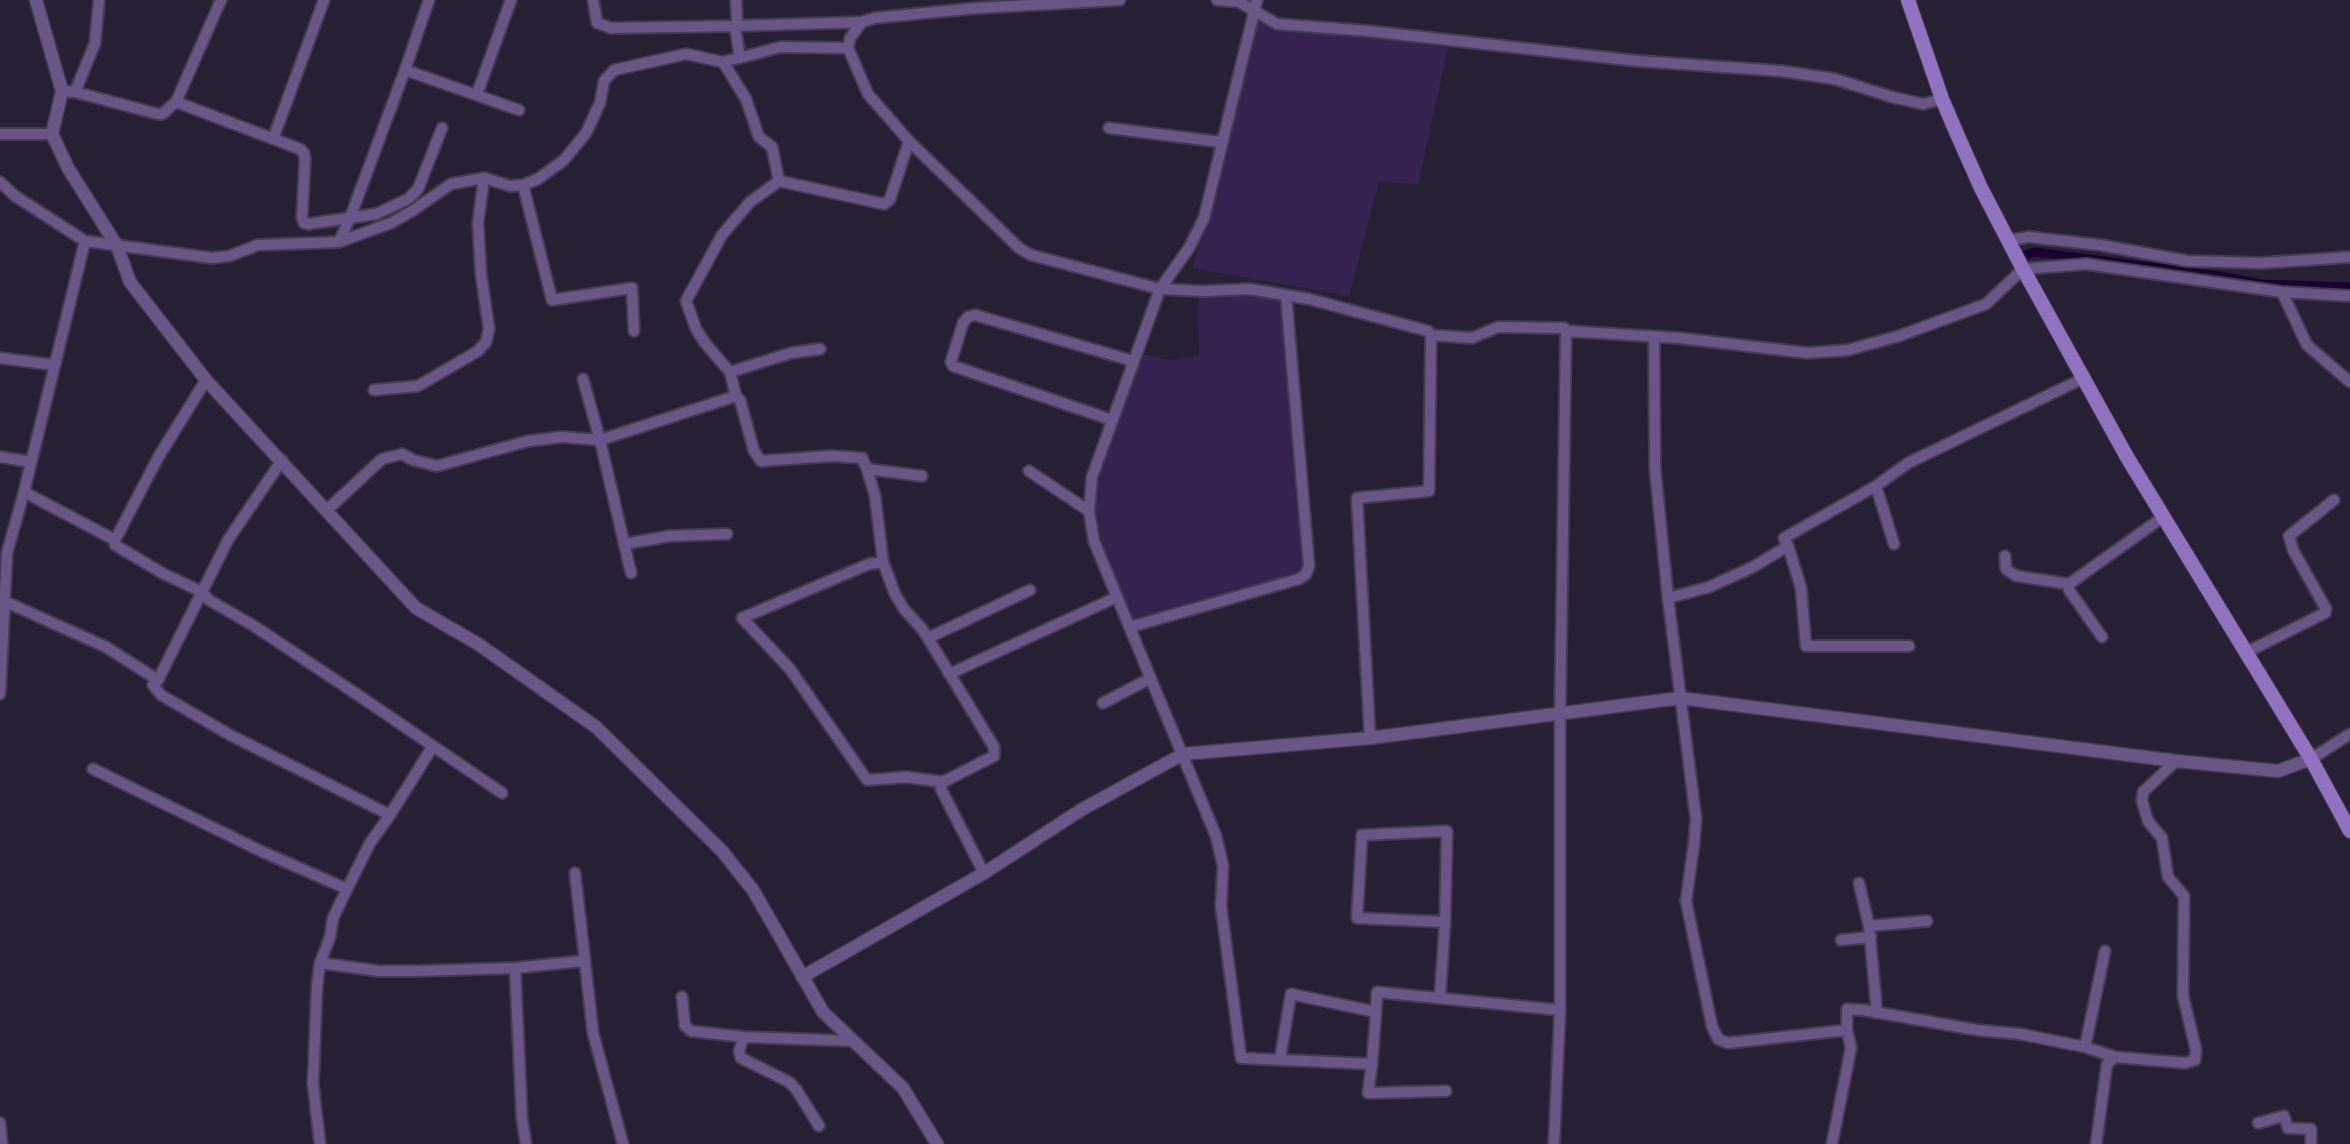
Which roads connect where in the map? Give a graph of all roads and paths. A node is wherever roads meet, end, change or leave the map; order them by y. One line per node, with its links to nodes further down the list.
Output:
1 (36, 0): 19 (street)
2 (99, 0): 19 (street)
3 (221, 0): 22 (street)
4 (324, 0): 28 (street)
5 (429, 0): 18 (street)
6 (511, 0): 20 (street)
7 (593, 0): 14 (street)
8 (736, 0): 14 (street)
9 (1120, 0): 13 (street)
10 (1217, 0): 12 (street)
11 (1908, 0): 21 (main road)
12 (1256, 5): 21 (street); 30 (street)
13 (862, 22): 14 (street); 15 (street)
14 (735, 26): 16 (street)
15 (848, 48): 16 (street); 29 (street)
16 (740, 58): 17 (street)
17 (723, 62): 32 (street); 34 (street)
18 (405, 70): 20 (street); 35 (street)
19 (68, 91): 22 (street); 27 (street)
20 (477, 94): 23 (street)
21 (1942, 99): 36 (main road)
22 (176, 102): 28 (street)
23 (519, 110)
24 (442, 128): 35 (street)
25 (1109, 128): 30 (street)
26 (0, 134): 27 (street)
27 (52, 134): 39 (street)
28 (273, 139): 35 (street)
29 (909, 141): 32 (street); 42 (street)
30 (1221, 142): 42 (street)
31 (484, 178): 34 (street); 38 (street); 59 (street)
32 (779, 181): 54 (street)
33 (0, 182): 37 (street)
34 (523, 185): 46 (street)
35 (350, 218): 38 (street)
36 (2008, 240): 40 (street); 41 (main road)
37 (85, 241): 39 (street); 53 (street)
38 (339, 242): 39 (street)
39 (117, 246): 57 (street)
40 (2350, 257)
41 (2023, 269): 43 (street); 49 (street); 55 (main road)
42 (1160, 289): 44 (street); 52 (street)
43 (2282, 292): 45 (street); 58 (street)
44 (1286, 295): 48 (street); 91 (street)
45 (2350, 296)
46 (634, 331)
47 (1566, 331): 48 (street); 49 (street); 102 (street)
48 (1431, 335): 104 (street)
49 (1653, 337): 88 (street)
50 (820, 349): 54 (street)
51 (0, 358): 53 (street)
52 (1133, 361): 61 (street); 61 (street)
53 (54, 365): 65 (street)
54 (730, 372): 60 (street)
55 (2084, 378): 69 (street); 74 (main road)
56 (583, 379): 62 (street)
57 (206, 380): 64 (street); 76 (street)
58 (2350, 382)
59 (374, 390)
60 (736, 396): 62 (street); 66 (street)
61 (1112, 420): 73 (street)
62 (600, 440): 72 (street); 77 (street)
63 (0, 457): 65 (street)
64 (282, 460): 72 (street); 86 (street)
65 (31, 462): 70 (street)
66 (867, 469): 68 (street); 82 (street)
67 (1029, 471): 73 (street)
68 (922, 476)
69 (1875, 486): 78 (street); 79 (street)
70 (24, 492): 76 (street); 80 (street)
71 (2334, 500): 95 (street)
72 (327, 510): 126 (street)
73 (1089, 511): 87 (street)
74 (2163, 517): 84 (street); 95 (main road)
75 (726, 534): 77 (street)
76 (115, 540): 86 (street)
77 (624, 544): 83 (street)
78 (1894, 544)
79 (1788, 546): 88 (street); 94 (street)
80 (4, 553): 89 (street)
81 (2005, 556): 84 (street)
82 (882, 562): 92 (street); 110 (street)
83 (631, 573)
84 (2068, 584): 93 (street)
85 (1030, 590): 92 (street)
86 (202, 592): 98 (street); 105 (street)
87 (1117, 597): 91 (street); 96 (street)
88 (1668, 598): 100 (street)
89 (6, 602): 90 (street); 98 (street)
90 (2, 626): 99 (street)
91 (1130, 627): 97 (street)
92 (928, 638): 96 (street)
93 (2102, 638)
94 (1909, 646)
95 (2245, 653): 107 (main road)
96 (949, 674): 110 (street)
97 (1151, 678): 101 (street); 106 (street)
98 (158, 680): 112 (street)
99 (0, 694)
100 (1680, 698): 102 (street); 108 (street); 132 (street)
101 (1103, 702)
102 (1560, 715): 104 (street); 129 (street)
103 (2350, 734): 107 (street)
104 (1370, 738): 106 (street)
105 (433, 746): 111 (street); 112 (street)
106 (1184, 754): 115 (street); 137 (street)
107 (2311, 759): 108 (street); 113 (main road)
108 (2176, 761): 136 (street)
109 (93, 769): 117 (street)
110 (943, 782): 115 (street)
111 (502, 793)
112 (390, 815): 117 (street)
113 (2350, 831)
114 (575, 873): 124 (street)
115 (984, 873): 126 (street)
116 (1859, 883): 120 (street)
117 (347, 889): 123 (street)
118 (1927, 921): 120 (street)
119 (1445, 922): 119 (street); 128 (street)
120 (1870, 932): 121 (street); 131 (street)
121 (1841, 940)
122 (2105, 951): 135 (street)
123 (320, 963): 125 (street); 144 (street)
124 (585, 964): 125 (street); 146 (street)
125 (515, 968): 145 (street)
126 (802, 977): 134 (street)
127 (682, 997): 133 (street)
128 (1440, 997): 129 (street); 130 (street)
129 (1560, 1010): 148 (street)
130 (1376, 1012): 137 (street); 138 (street)
131 (1877, 1013): 132 (street); 135 (street)
132 (1847, 1030): 149 (street)
133 (744, 1037): 134 (street); 142 (street)
134 (854, 1041): 147 (street)
135 (2085, 1047): 136 (street)
136 (2115, 1057): 150 (street)
137 (1280, 1059): 138 (street)
138 (1372, 1064): 139 (street)
139 (1446, 1091)
140 (0, 1123): 143 (street)
141 (2258, 1123): 151 (street)
142 (819, 1126)
143 (2, 1144)
144 (320, 1144)
145 (525, 1144)
146 (623, 1144)
147 (937, 1144)
148 (1554, 1144)
149 (1832, 1144)
150 (2096, 1144)
151 (2311, 1144)

